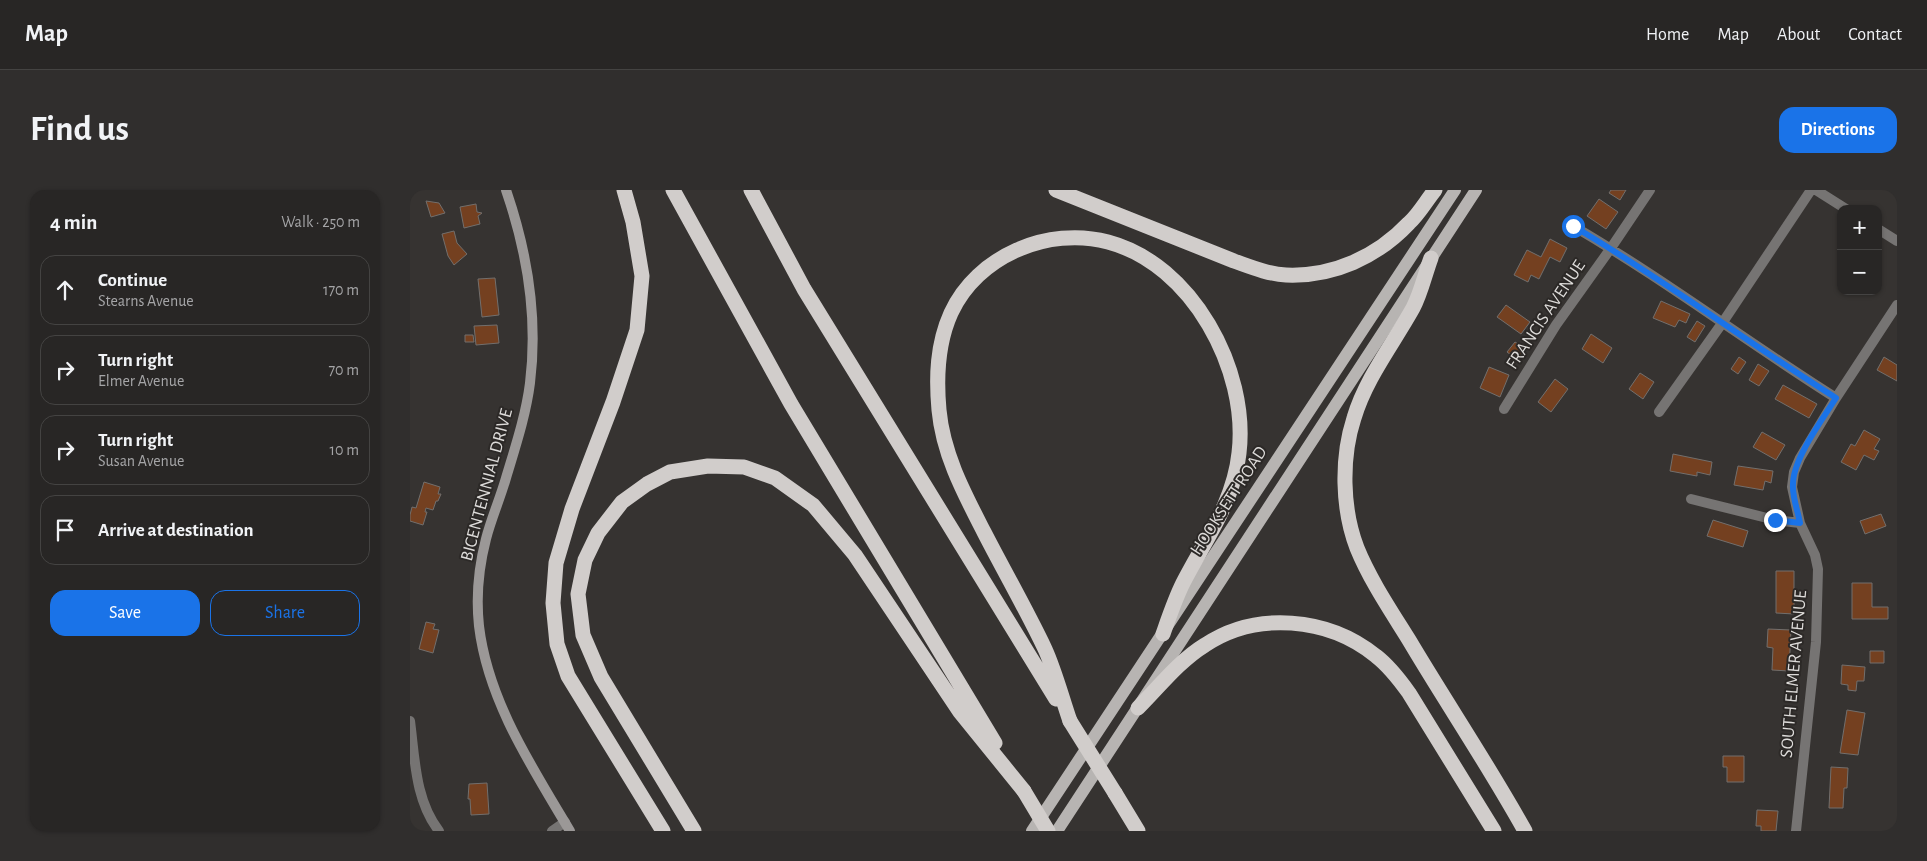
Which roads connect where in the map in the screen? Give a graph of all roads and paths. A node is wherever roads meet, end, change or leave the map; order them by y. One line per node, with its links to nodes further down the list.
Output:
1 (506, 190): 31 (street, BICENTENNIAL DRIVE)
2 (624, 190): 34 (highway)
3 (673, 190): 30 (highway)
4 (751, 190): 28 (highway)
5 (1056, 190): 6 (highway)
6 (1435, 190)
7 (1455, 190): 25 (main road, HOOKSETT ROAD)
8 (1476, 190): 17 (main road)
9 (1650, 190): 16 (street, FRANCIS AVENUE)
10 (1811, 190): 19 (street)
11 (1816, 190): 12 (street)
12 (1840, 205)
13 (1573, 226): 16 (street)
14 (1882, 232): 15 (street)
15 (1897, 241)
16 (1611, 248): 19 (street); 21 (street, FRANCIS AVENUE)
17 (1431, 258): 26 (main road); 41 (highway)
18 (1897, 305): 20 (street, SOUTH ELMER AVENUE)
19 (1723, 322): 20 (street); 22 (street)
20 (1836, 398): 24 (street, SOUTH ELMER AVENUE)
21 (1504, 409)
22 (1659, 412)
23 (1691, 498): 24 (street)
24 (1800, 523): 42 (street, SOUTH ELMER AVENUE)
25 (1162, 634): 28 (highway); 36 (main road, HOOKSETT ROAD)
26 (1138, 708): 38 (main road); 40 (highway)
27 (410, 721): 29 (street)
28 (1070, 721): 39 (highway, bridge)
29 (414, 787): 32 (street)
30 (1024, 791): 35 (highway); 37 (highway, bridge)
31 (568, 826): 33 (street)
32 (439, 831)
33 (552, 831)
34 (663, 831)
35 (694, 831)
36 (1032, 831)
37 (1048, 831)
38 (1057, 831)
39 (1138, 831)
40 (1494, 831)
41 (1525, 831)
42 (1796, 831)

